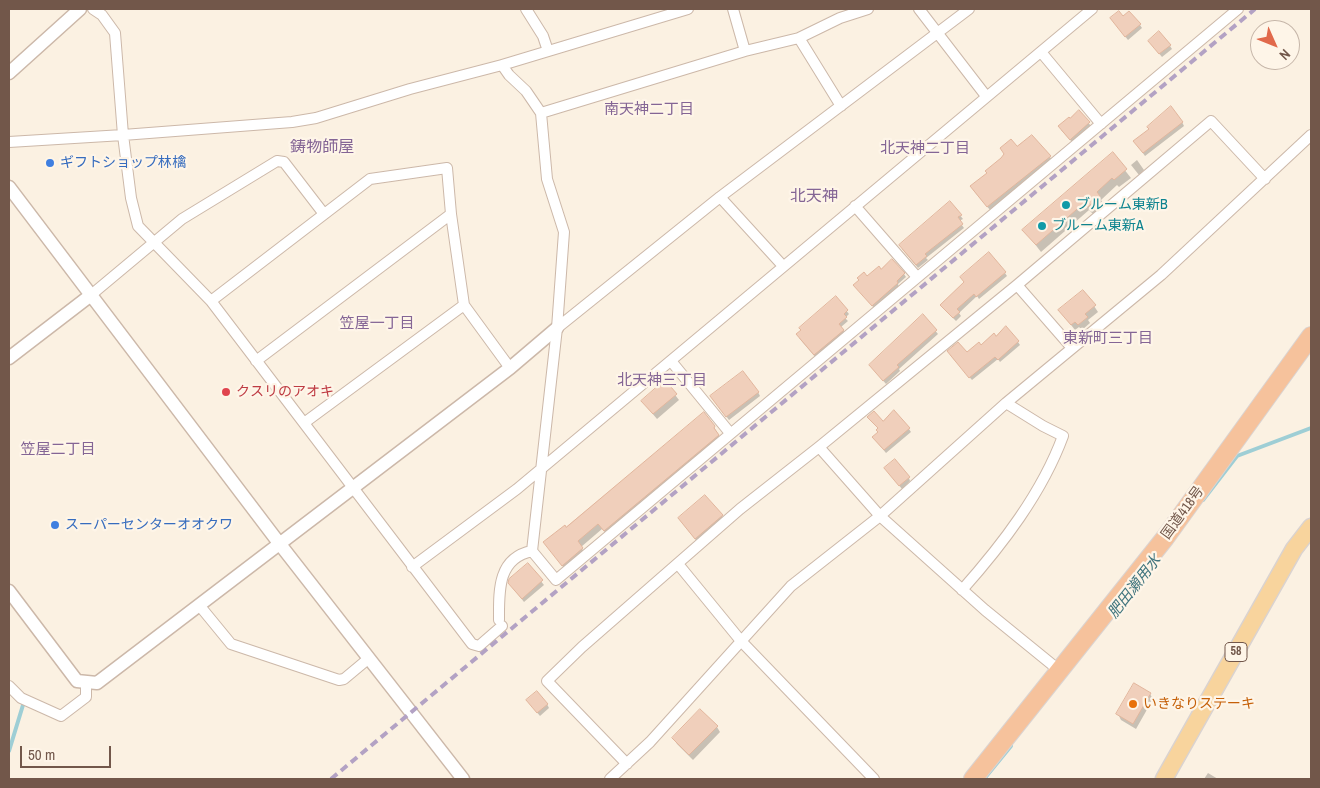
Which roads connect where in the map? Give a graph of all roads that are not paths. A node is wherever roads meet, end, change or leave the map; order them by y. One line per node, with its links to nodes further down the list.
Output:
1 (80, 9): 17 (street)
2 (93, 9): 22 (street)
3 (526, 9): 13 (street)
4 (688, 9): 13 (street)
5 (734, 9): 14 (street)
6 (868, 9): 12 (street)
7 (919, 9): 11 (street)
8 (969, 9): 11 (street)
9 (1092, 9): 15 (street)
10 (1232, 11): 21 (street)
11 (937, 34): 18 (street); 19 (street)
12 (800, 38): 14 (street); 19 (street)
13 (548, 51): 16 (street)
14 (745, 51): 20 (street)
15 (1041, 52): 18 (street); 21 (street)
16 (502, 65): 20 (street); 22 (street)
17 (9, 73)
18 (986, 96): 28 (street)
19 (840, 106): 27 (street)
20 (541, 113): 38 (street)
21 (1101, 124): 33 (street)
22 (123, 135): 24 (street); 31 (street)
23 (1311, 135): 25 (street)
24 (9, 142)
25 (1265, 179): 34 (street); 40 (street)
26 (9, 187): 35 (street)
27 (720, 196): 32 (street); 38 (street)
28 (855, 206): 32 (street); 33 (street)
29 (324, 214): 30 (street); 31 (street); 36 (street)
30 (451, 214): 37 (street); 42 (street)
31 (154, 244): 35 (street); 36 (street)
32 (783, 266): 43 (street)
33 (917, 277): 47 (street)
34 (1017, 285): 40 (street); 48 (street)
35 (91, 295): 41 (street); 53 (street)
36 (211, 301): 42 (street)
37 (464, 305): 44 (street); 46 (street)
38 (557, 328): 44 (street); 49 (street)
39 (1311, 336): 62 (highway, 国道418号)
40 (1072, 348): 45 (street)
41 (9, 358)
42 (256, 361): 46 (street)
43 (671, 362): 47 (street); 49 (street)
44 (510, 368): 50 (street)
45 (1006, 403): 51 (street); 57 (street)
46 (304, 423): 50 (street)
47 (730, 433): 54 (street)
48 (819, 447): 51 (street); 55 (street)
49 (541, 467): 54 (street); 56 (street)
50 (353, 488): 53 (street); 56 (street)
51 (880, 516): 57 (street); 60 (street)
52 (1311, 527): 70 (main road, 58)
53 (279, 543): 59 (street); 61 (street)
54 (532, 551): 56 (street)
55 (678, 564): 60 (street); 65 (street)
56 (412, 567)
57 (962, 590): 62 (street)
58 (9, 592): 63 (street)
59 (199, 605): 61 (street); 63 (street)
60 (741, 641): 65 (street); 68 (street)
61 (368, 659): 66 (street)
62 (1060, 671): 69 (highway, 国道418号)
63 (86, 682): 64 (street)
64 (9, 686)
65 (627, 764): 67 (street)
66 (463, 779)
67 (610, 779)
68 (874, 779)
69 (973, 779)
70 (1164, 779)

